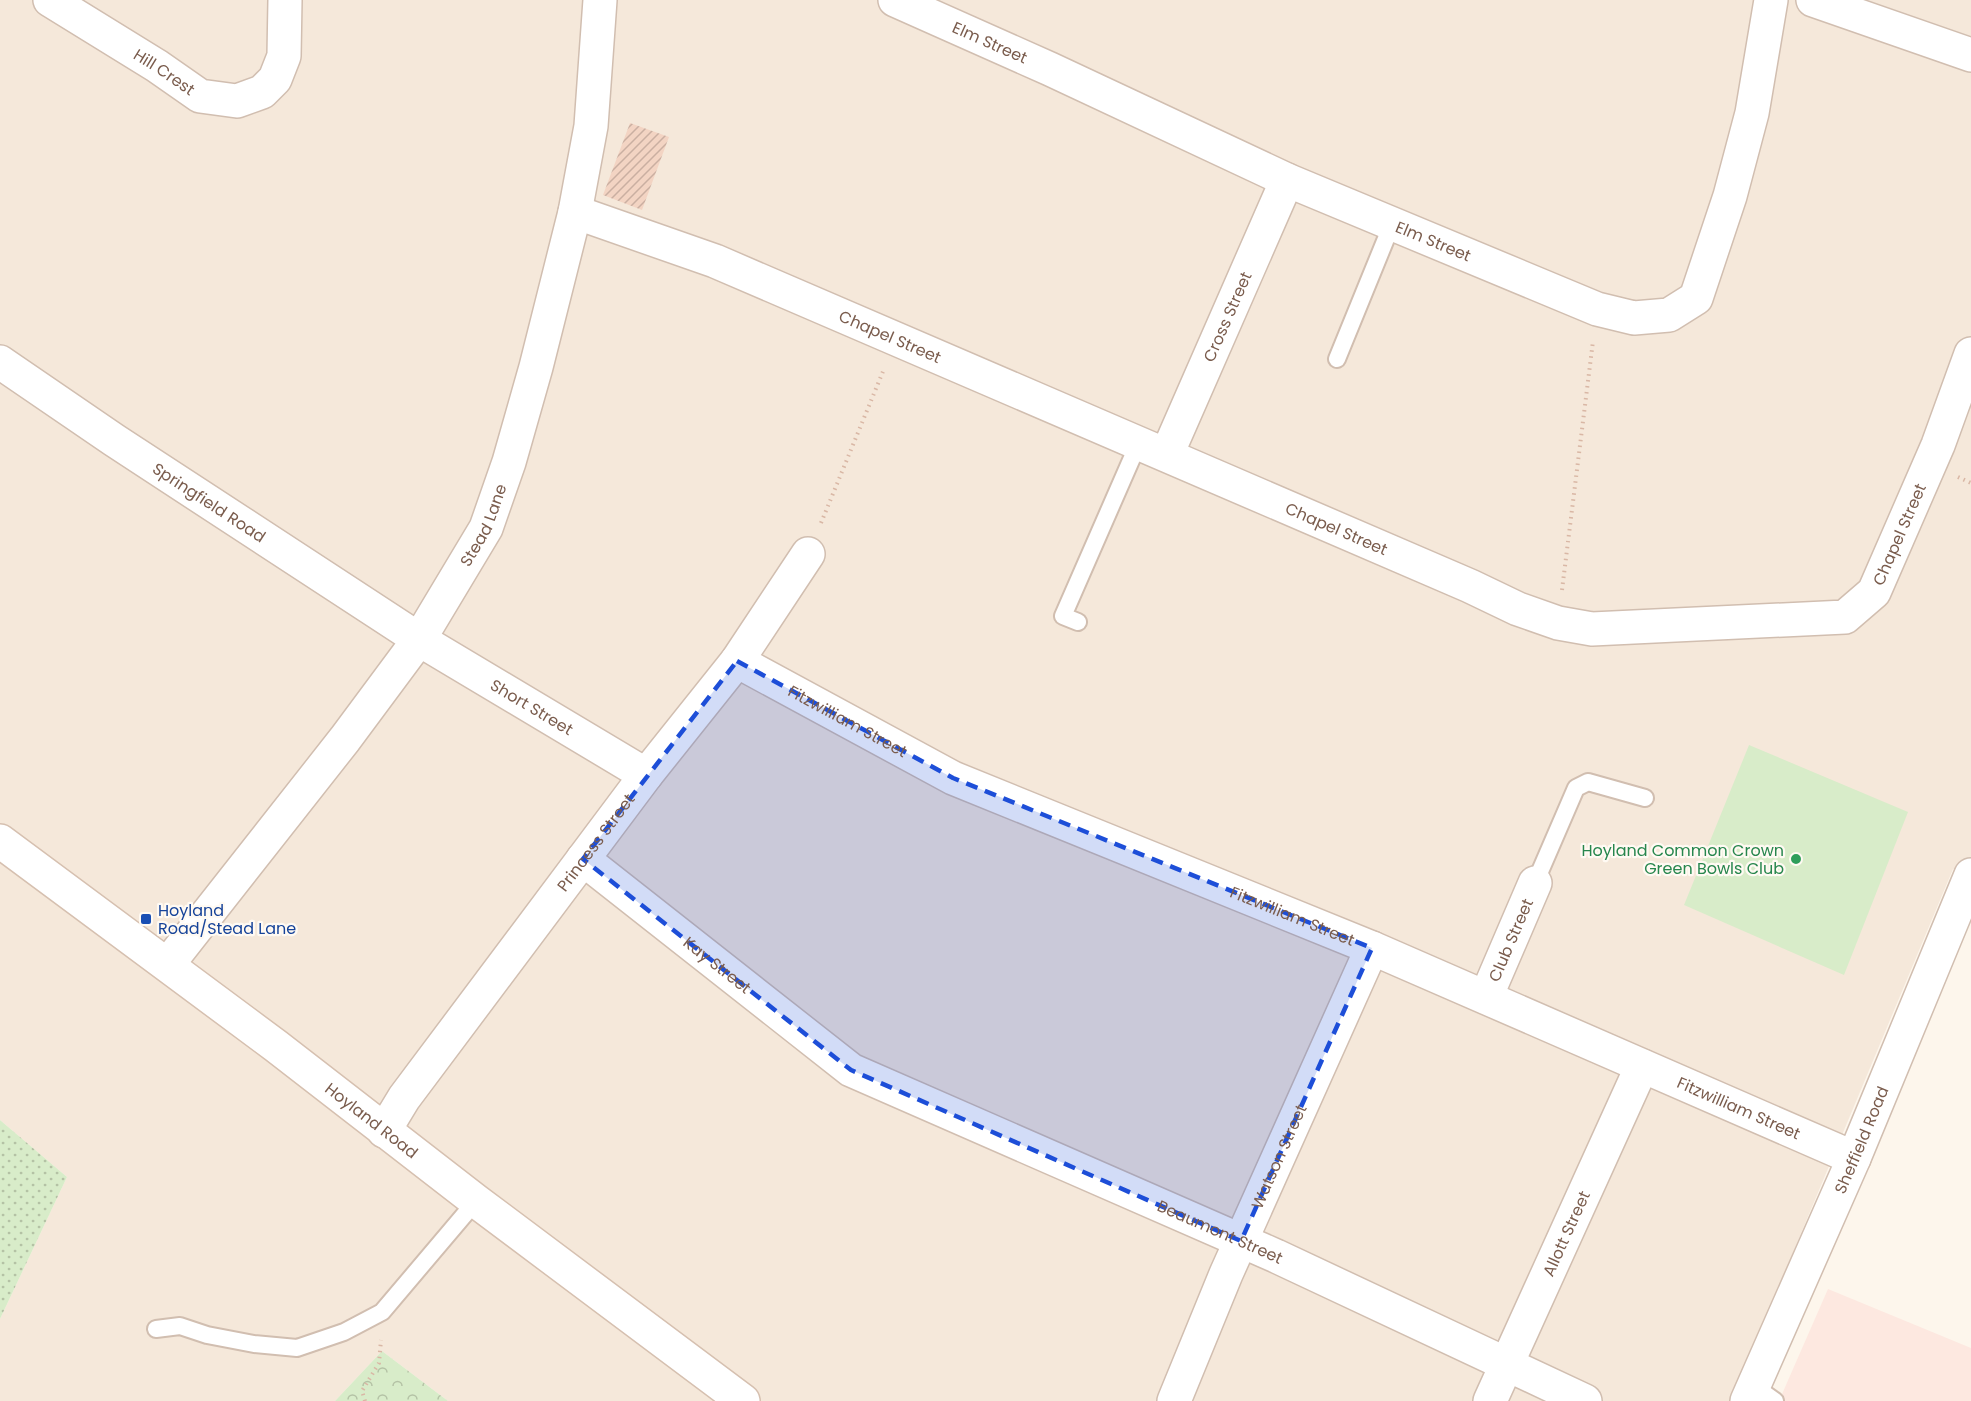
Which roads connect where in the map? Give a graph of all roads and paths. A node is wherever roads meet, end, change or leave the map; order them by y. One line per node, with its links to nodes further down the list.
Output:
1 (50, 0): 2 (street, Hill Crest)
2 (285, 0)
3 (600, 0): 9 (street, Stead Lane)
4 (895, 0): 8 (street, Elm Street)
5 (1771, 0): 11 (street, Elm Street)
6 (1813, 0): 7 (street)
7 (1971, 55)
8 (1287, 180): 10 (street, Elm Street); 16 (street, Cross Street)
9 (575, 212): 16 (street, Chapel Street); 20 (street, Stead Lane)
10 (1392, 224): 11 (street, Elm Street); 13 (lane)
11 (1597, 309): 19 (path)
12 (1971, 354): 19 (street, Chapel Street)
13 (1337, 359)
14 (0, 362): 20 (street, Springfield Road)
15 (887, 363): 17 (path)
16 (1153, 448): 18 (lane); 19 (street, Chapel Street)
17 (808, 554): 21 (street, Princess Street)
18 (1078, 622)
19 (1558, 623)
20 (420, 638): 22 (street, Short Street); 29 (street, Stead Lane)
21 (737, 661): 22 (street, Princess Street); 28 (street, Fitzwilliam Street)
22 (646, 775): 25 (street, Princess Street)
23 (1645, 798): 27 (lane)
24 (0, 841): 29 (street, Hoyland Road)
25 (583, 859): 32 (street, Kay Street); 33 (street, Princess Street)
26 (1971, 875): 34 (street, Sheffield Road)
27 (1535, 883): 30 (street, Club Street)
28 (1372, 948): 30 (street, Fitzwilliam Street); 36 (street, Watson Street)
29 (168, 964): 33 (street, Hoyland Road)
30 (1486, 997): 31 (street, Fitzwilliam Street)
31 (1642, 1066): 34 (street, Fitzwilliam Street); 39 (street, Allott Street)
32 (851, 1070): 36 (street, Beaumont Street)
33 (384, 1131): 35 (street, Hoyland Road)
34 (1854, 1158): 40 (street, Sheffield Road)
35 (476, 1201): 37 (lane); 42 (street, Hoyland Road)
36 (1241, 1241): 39 (street, Beaumont Street); 43 (street, Watson Street)
37 (382, 1312): 38 (lane); 41 (path)
38 (156, 1329)
39 (1506, 1364): 44 (street, Allott Street); 45 (street, Beaumont Street)
40 (1759, 1396)
41 (365, 1401)
42 (743, 1401)
43 (1174, 1401)
44 (1490, 1401)
45 (1585, 1401)

